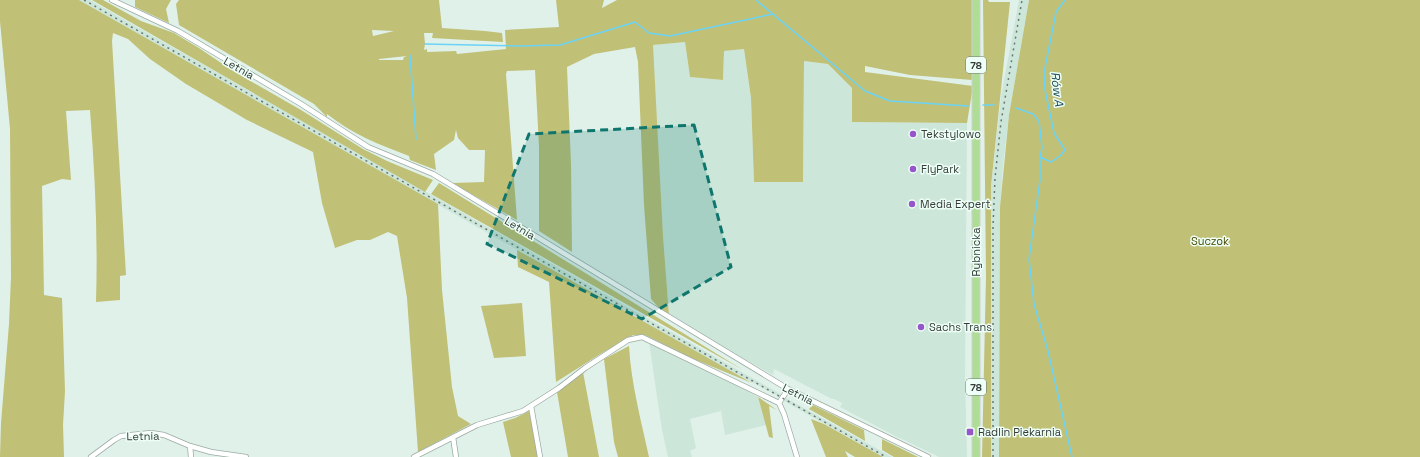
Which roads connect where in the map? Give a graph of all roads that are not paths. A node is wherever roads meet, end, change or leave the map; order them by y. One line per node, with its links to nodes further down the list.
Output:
1 (112, 0): 3 (street, Letnia)
2 (976, 0): 16 (main road, Rybnicka / 78)
3 (788, 389): 4 (street); 15 (street, Letnia)
4 (779, 403): 5 (street, Letnia); 14 (street, Letnia)
5 (531, 406): 6 (street, Letnia); 13 (street)
6 (454, 437): 11 (street, Letnia); 12 (street)
7 (190, 446): 8 (street, Letnia); 9 (street); 10 (street, Letnia)
8 (91, 457)
9 (191, 457)
10 (246, 457)
11 (414, 457)
12 (456, 457)
13 (540, 457)
14 (797, 457)
15 (928, 457)
16 (976, 457)

